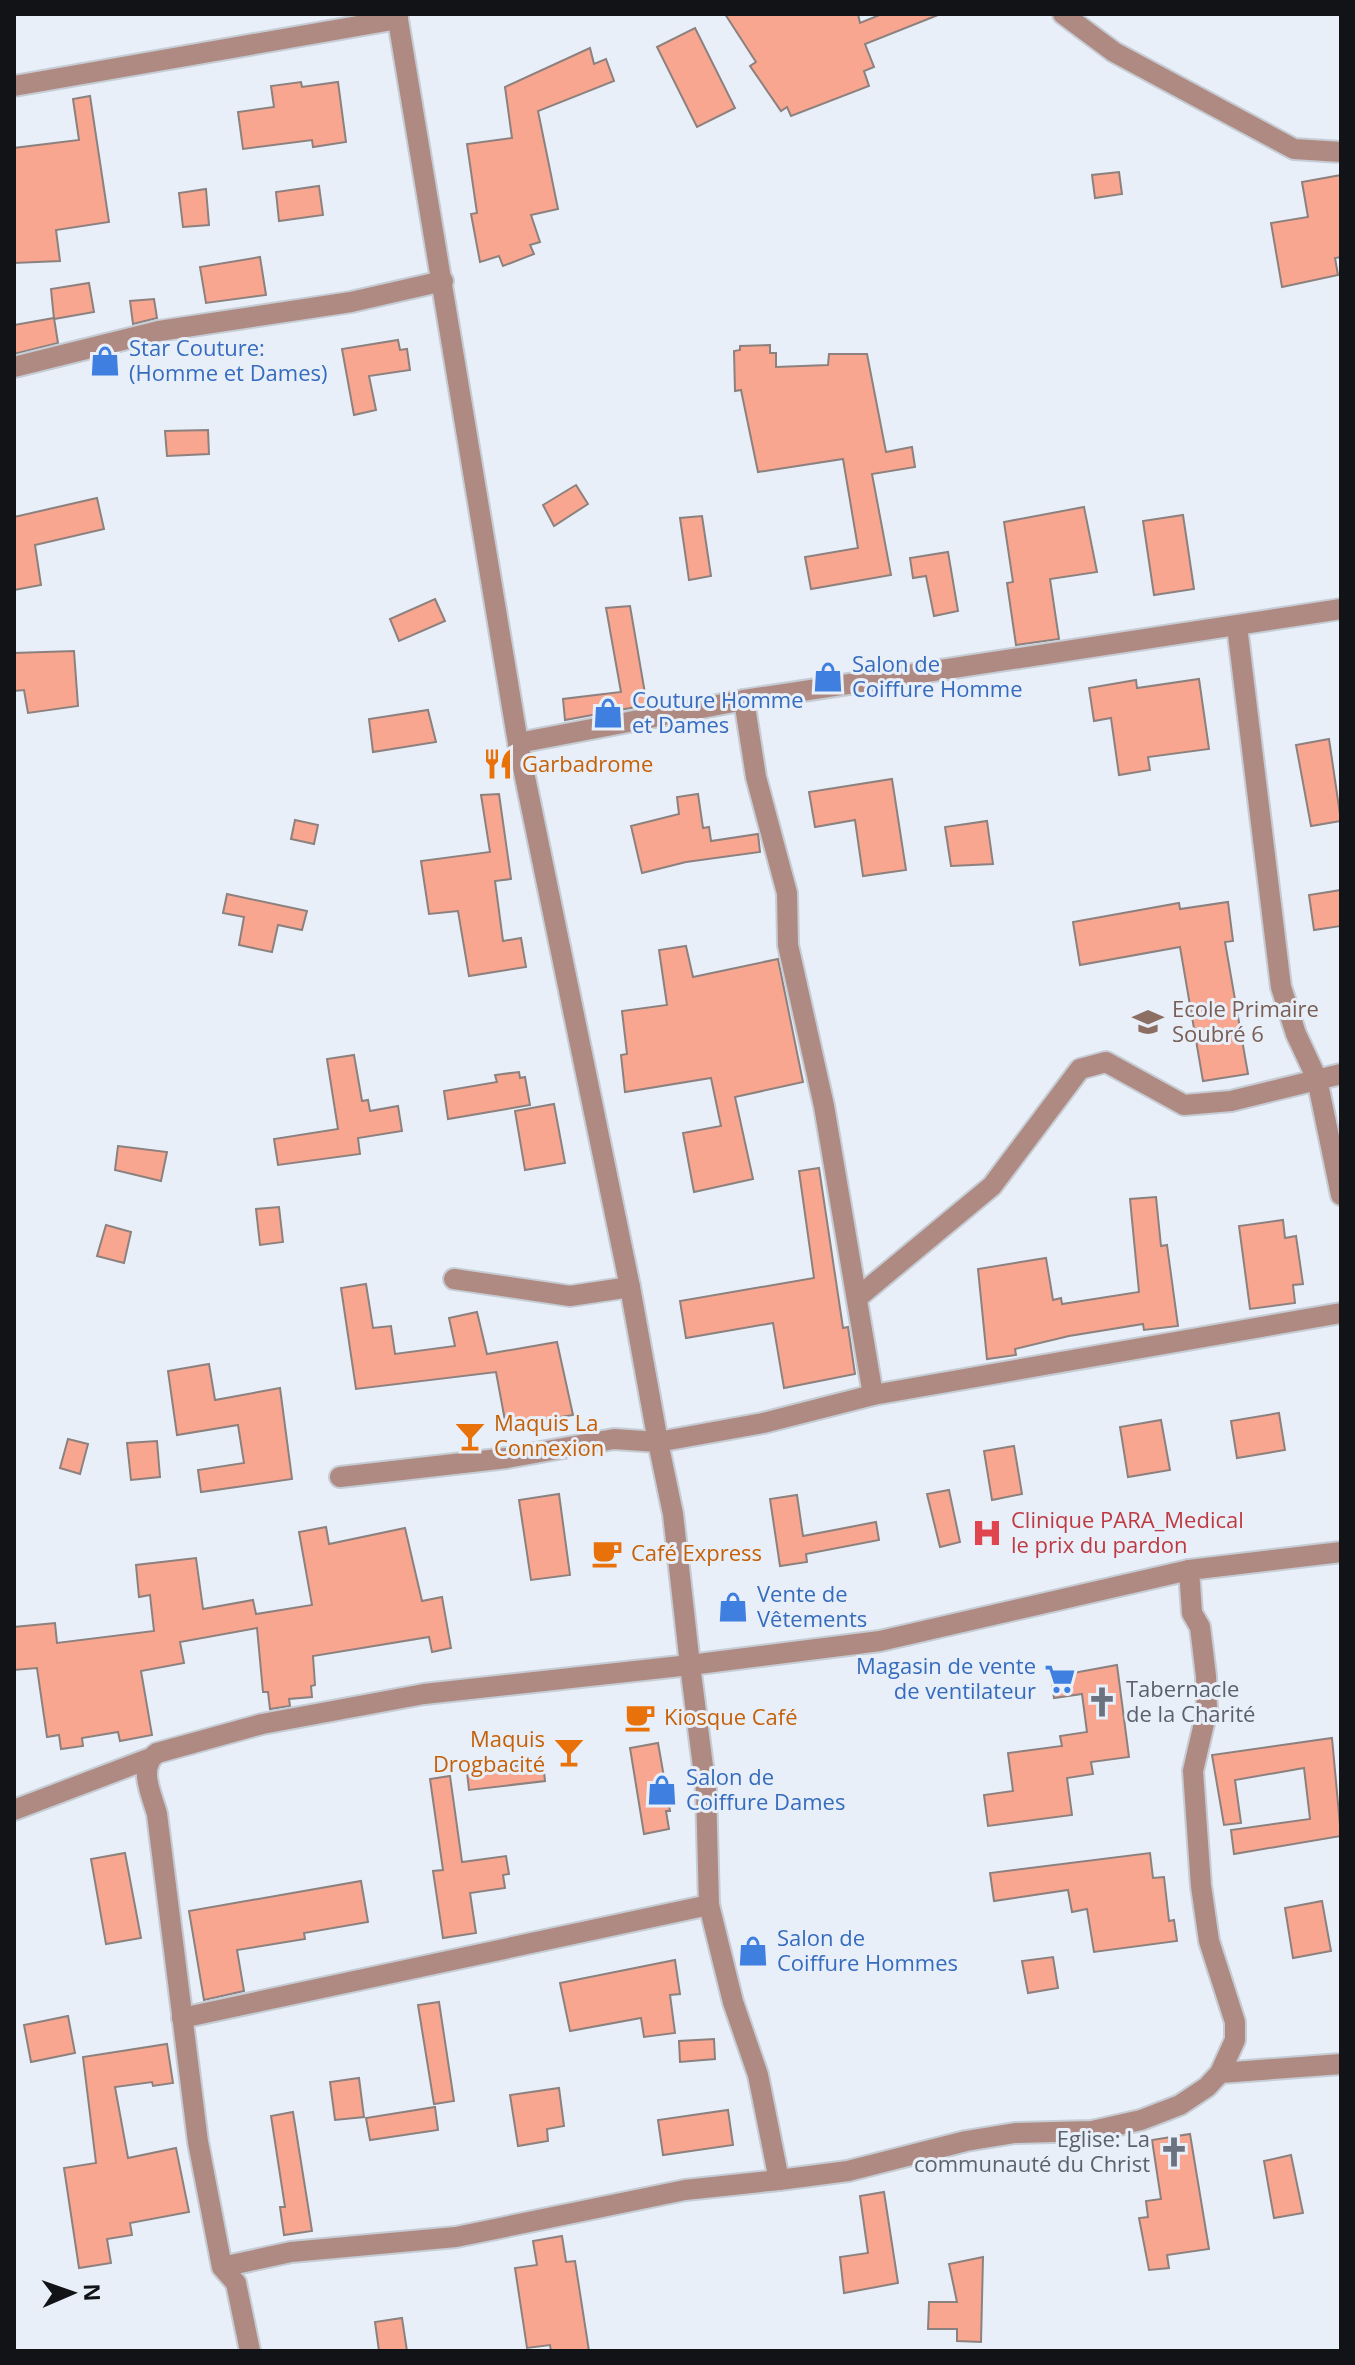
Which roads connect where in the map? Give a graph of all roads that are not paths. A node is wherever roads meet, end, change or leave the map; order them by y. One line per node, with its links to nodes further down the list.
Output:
1 (1063, 14): 4 (street)
2 (397, 16): 3 (street); 5 (street)
3 (14, 86)
4 (1341, 152)
5 (443, 281): 6 (street); 10 (street)
6 (14, 367)
7 (1341, 609): 8 (street)
8 (1237, 626): 9 (street); 12 (street)
9 (744, 700): 10 (street); 16 (street)
10 (518, 743): 15 (street)
11 (1341, 1074): 12 (street)
12 (1317, 1079): 13 (street); 16 (street)
13 (1341, 1195)
14 (454, 1279): 15 (street)
15 (630, 1287): 19 (street)
16 (857, 1298): 18 (street)
17 (1341, 1313): 18 (street)
18 (873, 1395): 19 (street)
19 (658, 1442): 20 (street); 23 (street)
20 (340, 1477)
21 (1341, 1552): 22 (street)
22 (1189, 1570): 23 (street); 29 (street)
23 (690, 1665): 24 (street); 26 (street)
24 (148, 1759): 25 (street); 27 (street)
25 (14, 1810)
26 (709, 1905): 27 (street); 30 (street)
27 (182, 2018): 31 (street)
28 (1341, 2064): 29 (street)
29 (1220, 2073): 30 (street)
30 (779, 2180): 31 (street)
31 (222, 2267): 32 (street)
32 (250, 2351)

